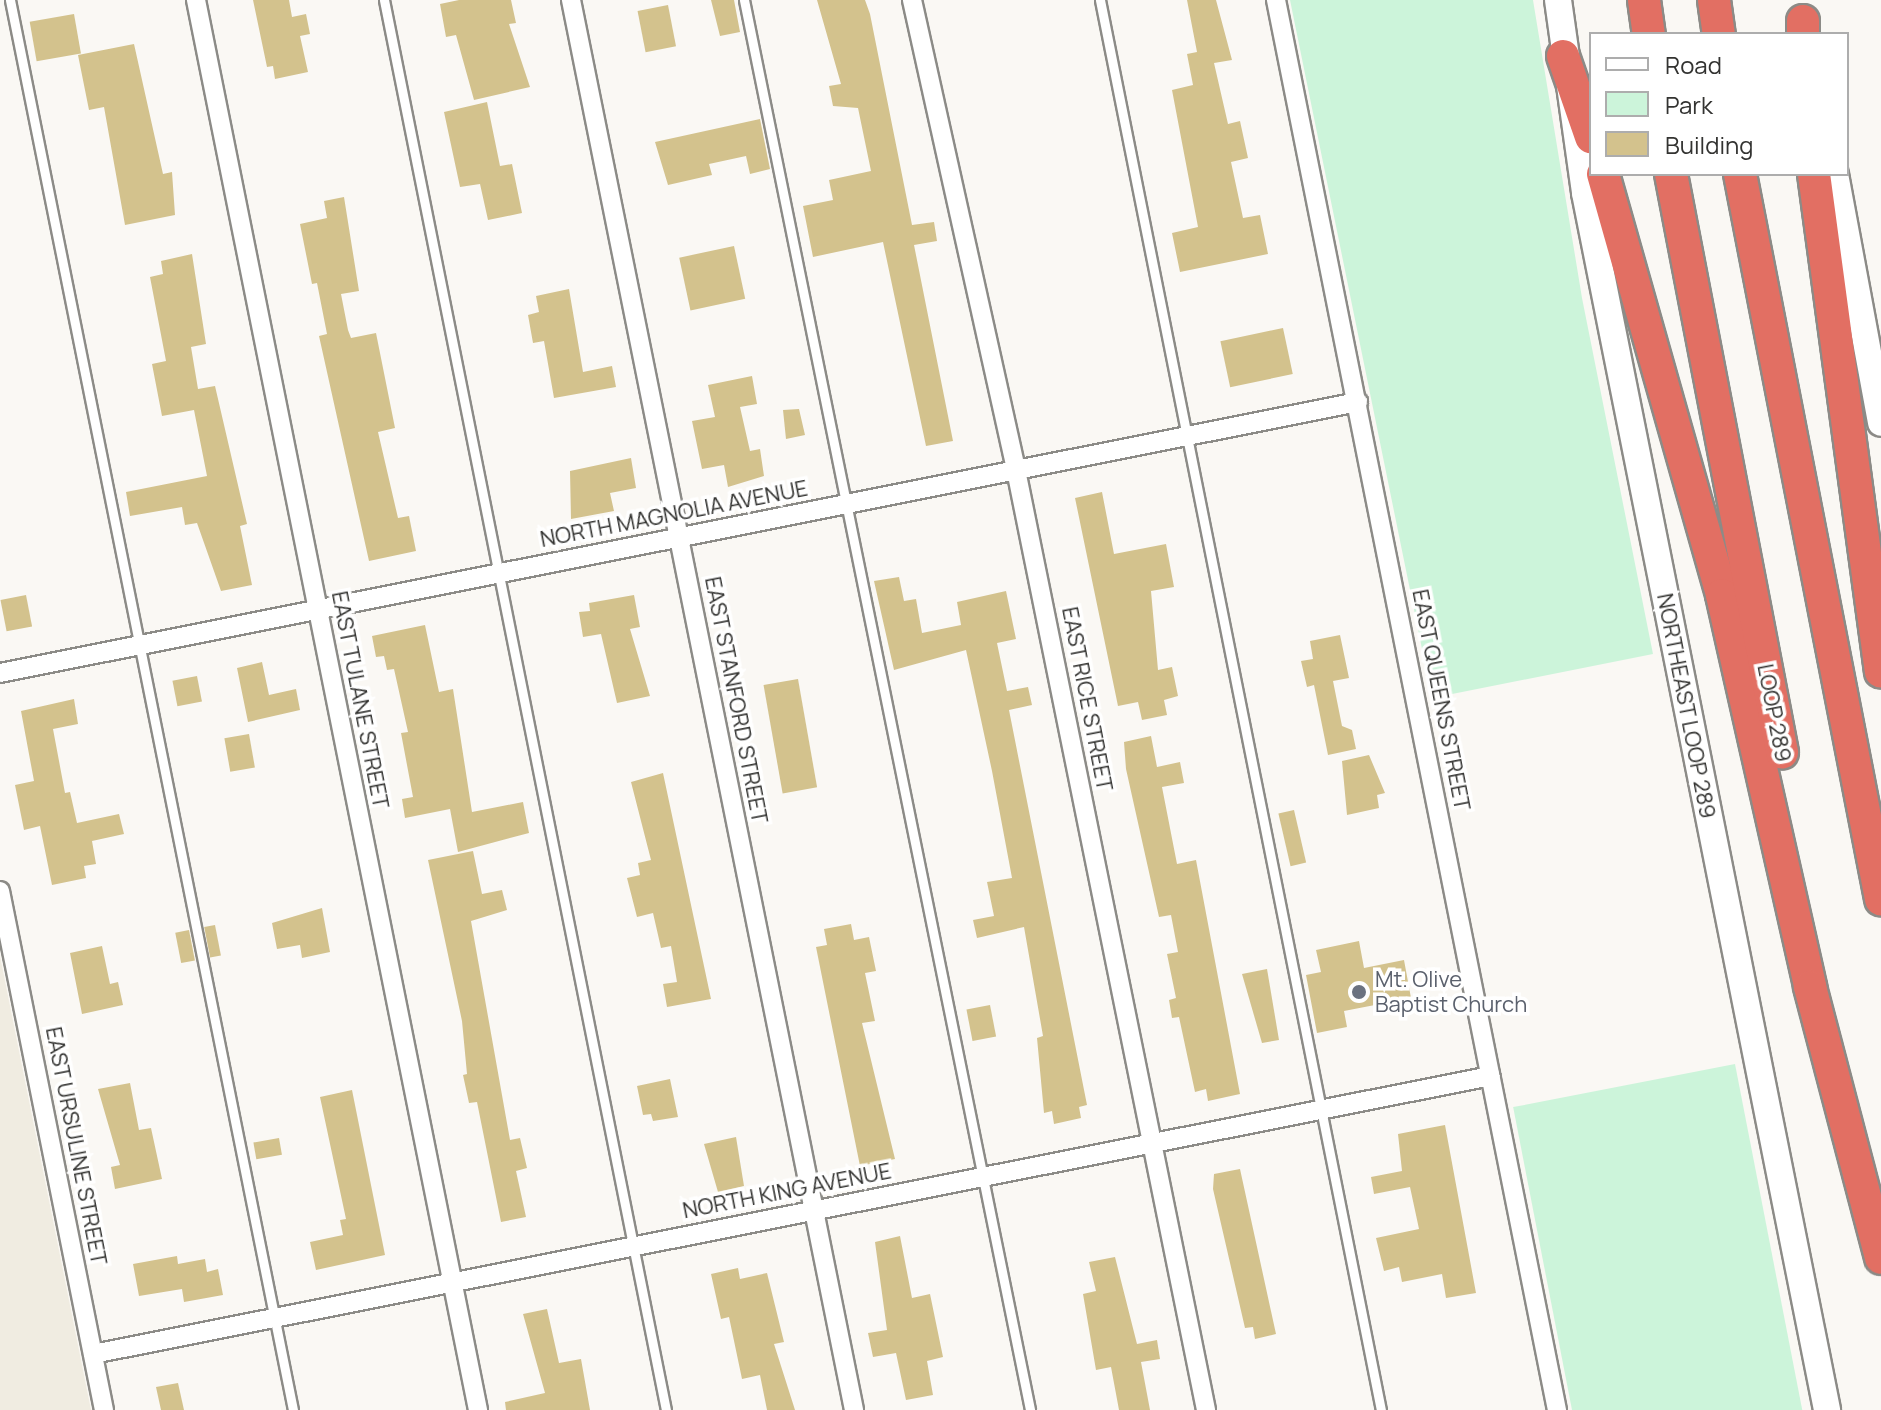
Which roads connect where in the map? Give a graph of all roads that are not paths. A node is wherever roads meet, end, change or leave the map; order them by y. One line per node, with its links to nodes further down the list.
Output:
1 (10, 0): 29 (lane)
2 (196, 0): 28 (street, EAST TULANE STREET)
3 (384, 0): 27 (lane)
4 (571, 0): 26 (street, EAST STANFORD STREET)
5 (744, 0): 25 (lane)
6 (912, 0): 24 (street, EAST RICE STREET)
7 (1100, 0): 23 (lane)
8 (1276, 0): 21 (street, EAST QUEENS STREET)
9 (1558, 0): 14 (main road, NORTHEAST LOOP 289)
10 (1644, 0): 12 (highway)
11 (1714, 0): 13 (highway)
12 (1649, 32)
13 (1719, 32)
14 (1563, 56): 15 (highway); 54 (main road, NORTHEAST LOOP 289)
15 (1589, 131)
16 (1604, 176): 41 (highway)
17 (1671, 176): 40 (highway, LOOP 289)
18 (1740, 176): 33 (highway)
19 (1814, 176): 30 (highway)
20 (1835, 176): 22 (main road)
21 (1358, 402): 23 (street, NORTH MAGNOLIA AVENUE); 34 (street, EAST QUEENS STREET)
22 (1881, 423)
23 (1187, 436): 24 (street, NORTH MAGNOLIA AVENUE); 35 (lane)
24 (1016, 470): 25 (street, NORTH MAGNOLIA AVENUE); 36 (street, EAST RICE STREET)
25 (850, 503): 26 (street, NORTH MAGNOLIA AVENUE); 37 (lane)
26 (679, 538): 27 (street, NORTH MAGNOLIA AVENUE); 38 (street, EAST STANFORD STREET)
27 (495, 574): 28 (street, NORTH MAGNOLIA AVENUE); 39 (lane)
28 (318, 609): 29 (street, NORTH MAGNOLIA AVENUE); 42 (street, EAST TULANE STREET)
29 (139, 645): 31 (street, NORTH MAGNOLIA AVENUE); 43 (lane)
30 (1881, 672)
31 (0, 673)
32 (0, 891): 44 (street, EAST URSULINE STREET)
33 (1881, 899)
34 (1491, 1076): 35 (street, NORTH KING AVENUE); 53 (street, EAST QUEENS STREET)
35 (1322, 1110): 36 (street, NORTH KING AVENUE); 52 (lane)
36 (1152, 1143): 37 (street, NORTH KING AVENUE); 51 (street, EAST RICE STREET)
37 (984, 1177): 38 (street, NORTH KING AVENUE); 50 (lane)
38 (814, 1211): 39 (street, NORTH KING AVENUE); 49 (street, EAST STANFORD STREET)
39 (634, 1246): 42 (street, NORTH KING AVENUE); 48 (lane)
40 (1881, 1251)
41 (1881, 1258)
42 (452, 1283): 43 (street, NORTH KING AVENUE); 47 (street, EAST TULANE STREET)
43 (275, 1318): 44 (street, NORTH KING AVENUE); 46 (lane)
44 (93, 1354): 45 (street, EAST URSULINE STREET)
45 (104, 1410)
46 (293, 1410)
47 (478, 1410)
48 (666, 1410)
49 (854, 1410)
50 (1030, 1410)
51 (1206, 1410)
52 (1381, 1410)
53 (1557, 1410)
54 (1827, 1410)

